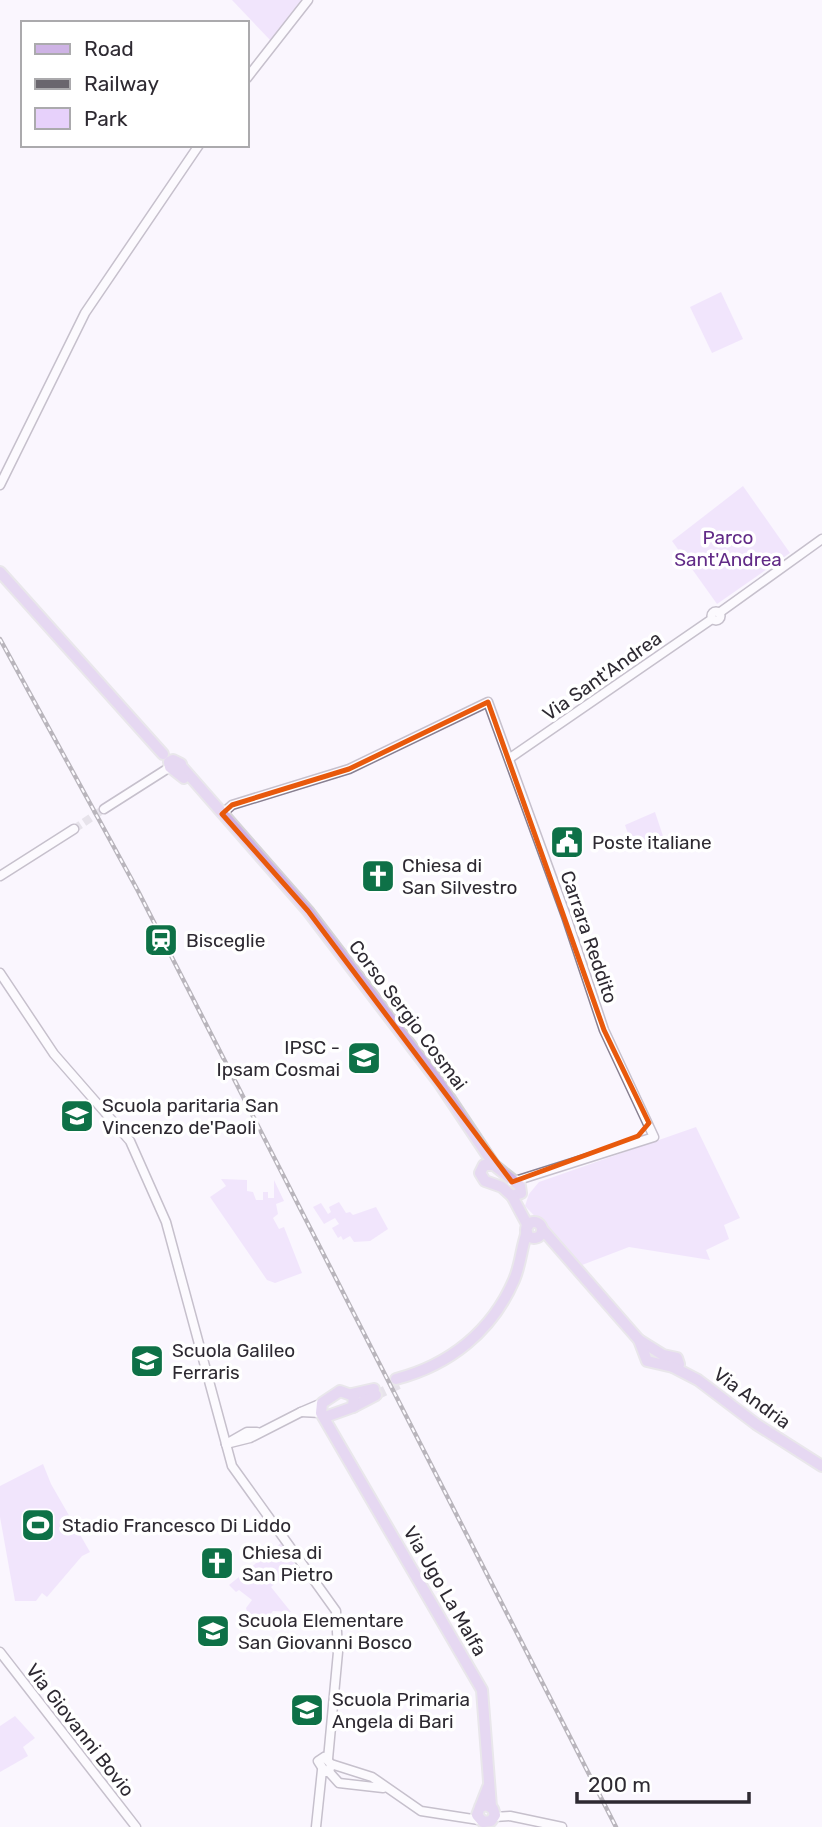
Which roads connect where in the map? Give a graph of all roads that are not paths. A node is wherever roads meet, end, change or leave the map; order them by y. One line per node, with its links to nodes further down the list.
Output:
1 (308, 0): 2 (street)
2 (248, 77)
3 (198, 147): 4 (street)
4 (0, 485)
5 (822, 539): 7 (street, Via Sant'Andrea)
6 (0, 575): 8 (main road, Corso Sergio Cosmai)
7 (510, 758): 10 (street, Carrara Reddito); 14 (street, Carrara Reddito)
8 (172, 764): 9 (street); 10 (main road, Corso Sergio Cosmai)
9 (104, 809)
10 (222, 814): 16 (main road, Corso Sergio Cosmai)
11 (74, 828): 12 (street)
12 (0, 876)
13 (0, 973): 27 (street)
14 (649, 1123): 15 (street); 15 (street, Carrara Reddito)
15 (600, 1154): 17 (street)
16 (488, 1166): 18 (main road); 19 (main road)
17 (537, 1175): 18 (street); 19 (street)
18 (512, 1182): 19 (main road)
19 (518, 1193): 20 (main road)
20 (536, 1232): 21 (main road); 28 (main road, Via Andria)
21 (398, 1381)
22 (352, 1394): 23 (main road); 23 (main road); 24 (main road)
23 (353, 1407): 25 (main road)
24 (323, 1411): 25 (main road); 26 (main road, Via Ugo La Malfa); 27 (street)
25 (339, 1415): 26 (main road)
26 (333, 1431): 34 (main road, Via Ugo La Malfa)
27 (226, 1444): 30 (street)
28 (822, 1466)
29 (0, 1652): 35 (street, Via Giovanni Bovio)
30 (327, 1766): 31 (street); 32 (street); 33 (street)
31 (339, 1783): 32 (street); 33 (street)
32 (386, 1788): 34 (street)
33 (322, 1790): 36 (street)
34 (486, 1817): 37 (street)
35 (136, 1827)
36 (316, 1827)
37 (562, 1827)

